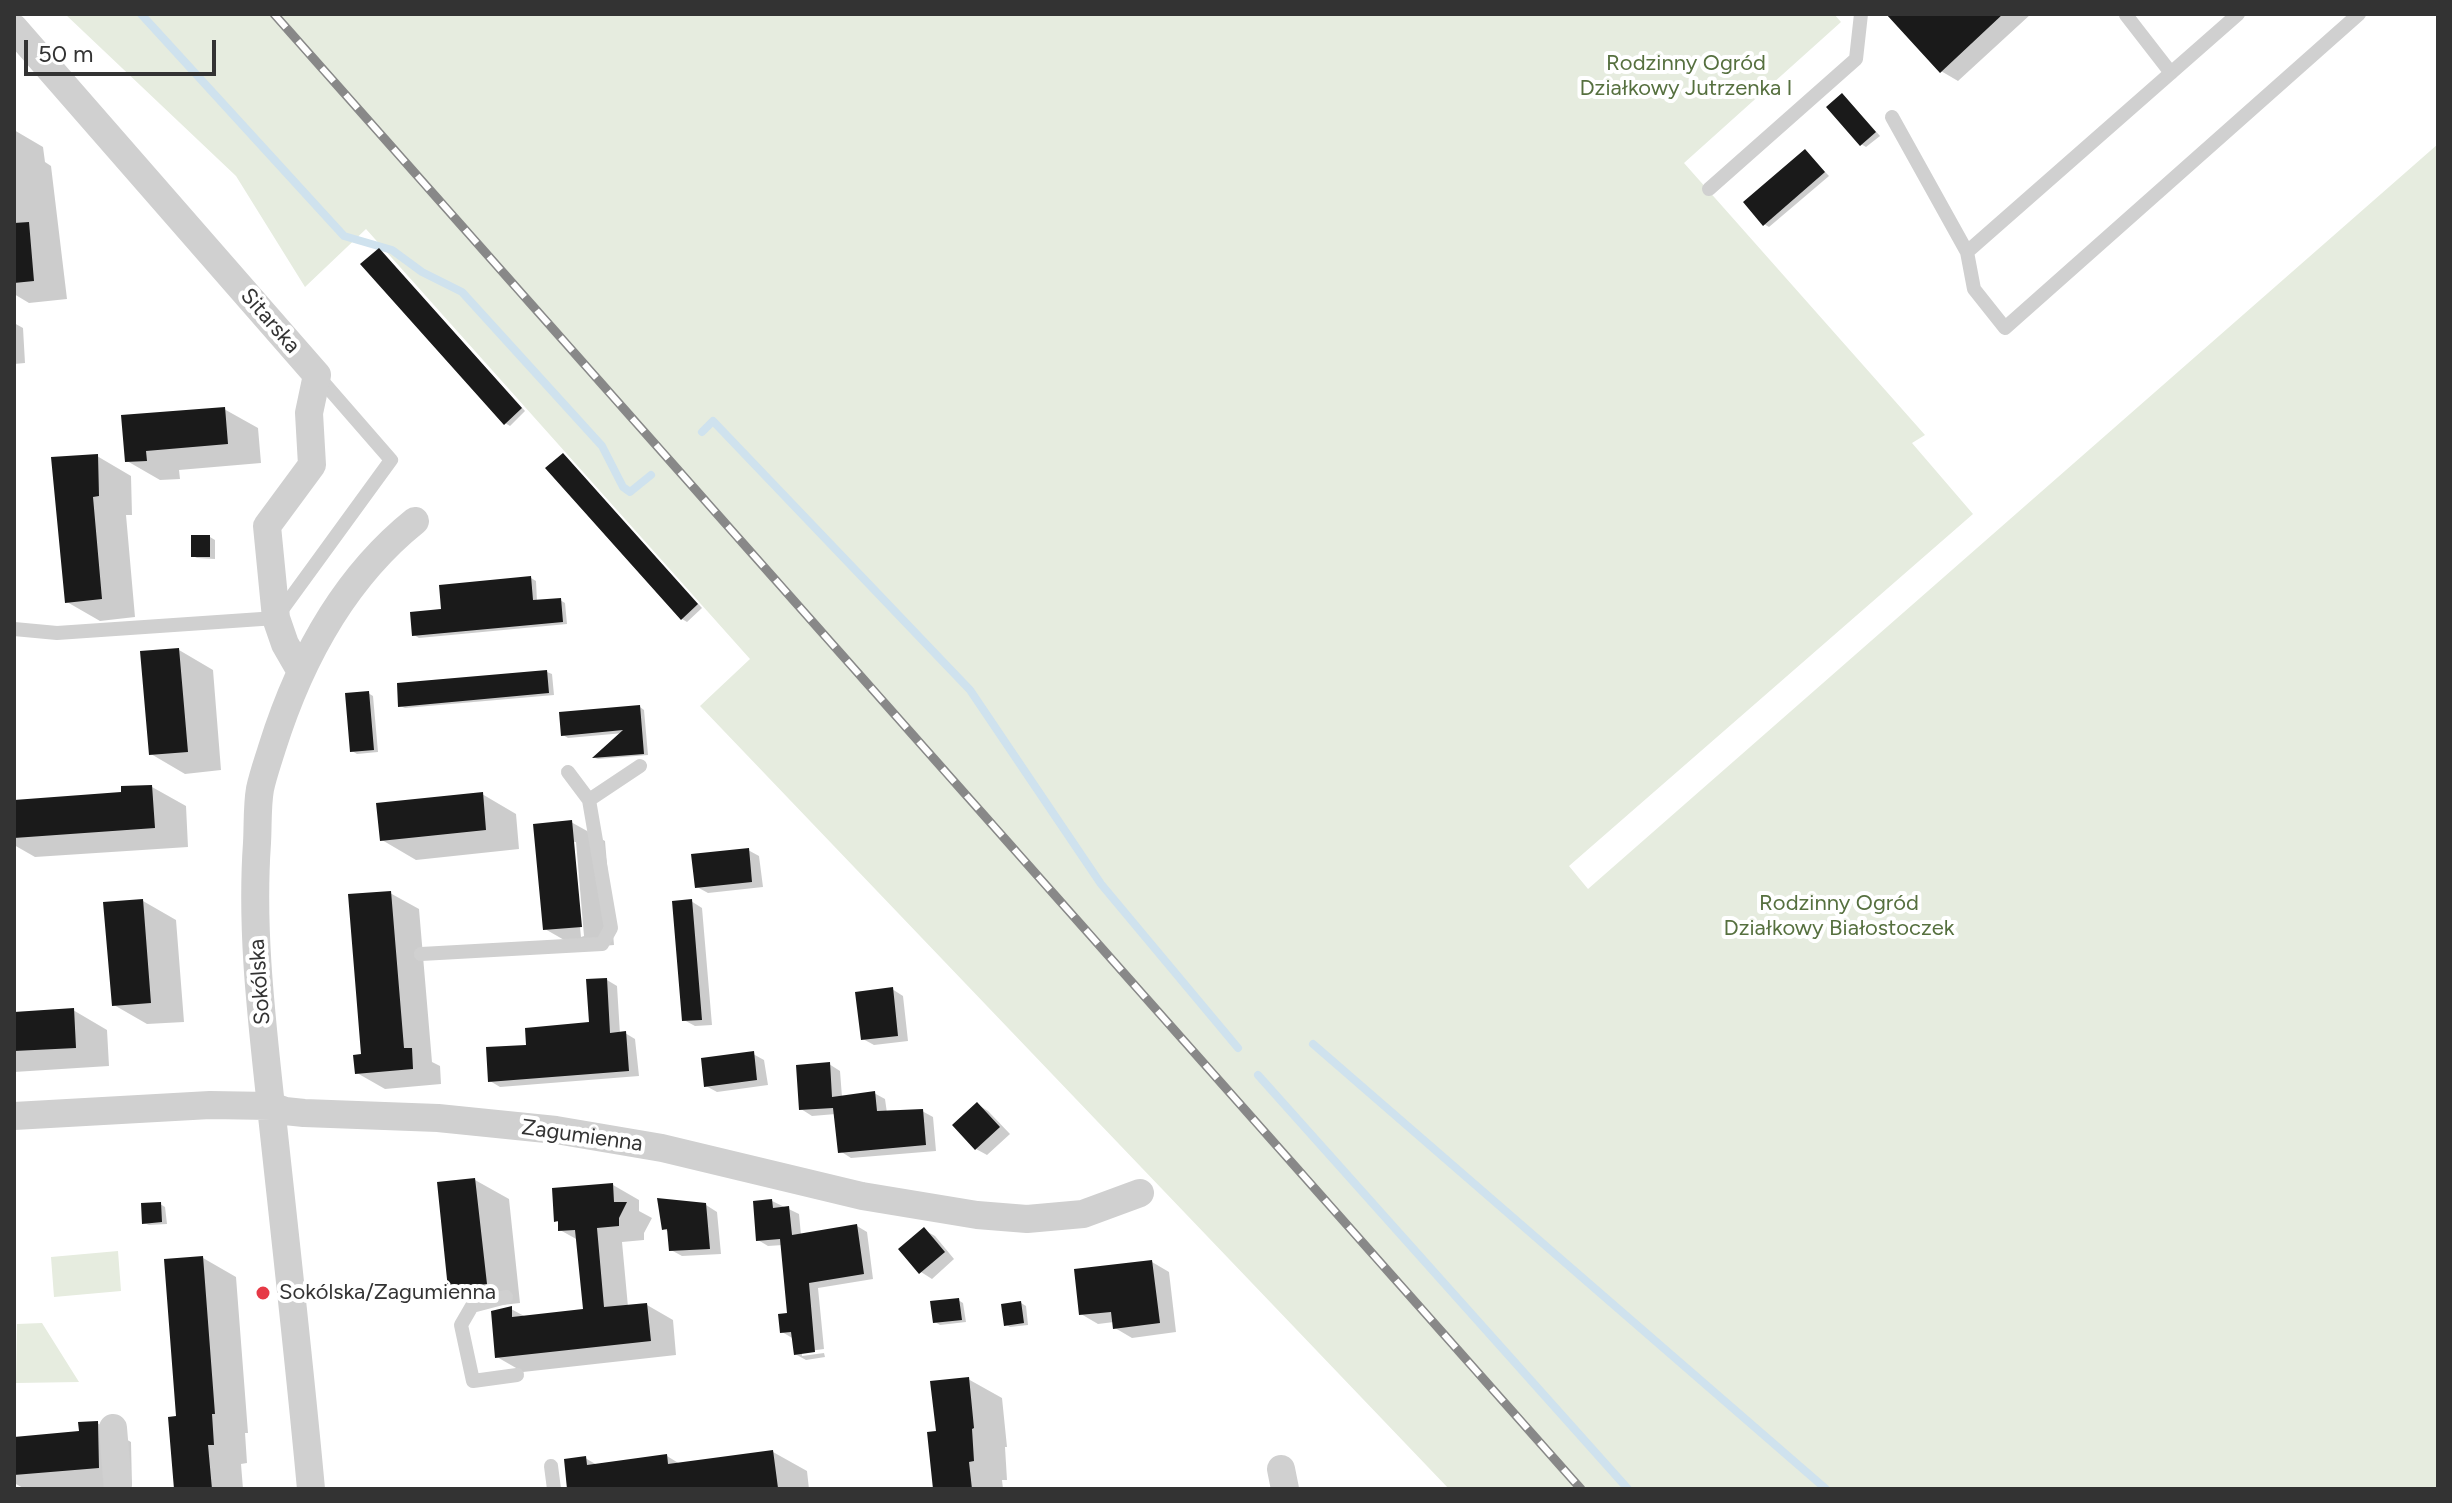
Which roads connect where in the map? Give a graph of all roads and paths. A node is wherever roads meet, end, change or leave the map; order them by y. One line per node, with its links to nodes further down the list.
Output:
1 (1861, 14): 8 (lane)
2 (2126, 14): 6 (lane)
3 (2238, 14): 6 (lane)
4 (2359, 14): 9 (lane)
5 (14, 28): 10 (street, Sitarska)
6 (2171, 73): 9 (lane)
7 (1892, 117): 9 (lane)
8 (1709, 189)
9 (1967, 252)
10 (317, 375): 12 (street, Sitarska); 12 (lane)
11 (415, 521): 14 (street, Sokólska)
12 (276, 618): 13 (lane); 14 (street, Sitarska)
13 (14, 629)
14 (300, 670): 19 (street, Sokólska)
15 (640, 766): 17 (lane)
16 (568, 772): 17 (lane)
17 (589, 800): 18 (lane)
18 (421, 954)
19 (271, 1106): 20 (street, Zagumienna); 21 (street, Zagumienna); 27 (street, Sokólska)
20 (14, 1116)
21 (1140, 1193)
22 (506, 1297): 23 (lane)
23 (517, 1375)
24 (113, 1428): 26 (street)
25 (551, 1466): 28 (lane)
26 (118, 1489)
27 (311, 1489)
28 (554, 1489)

